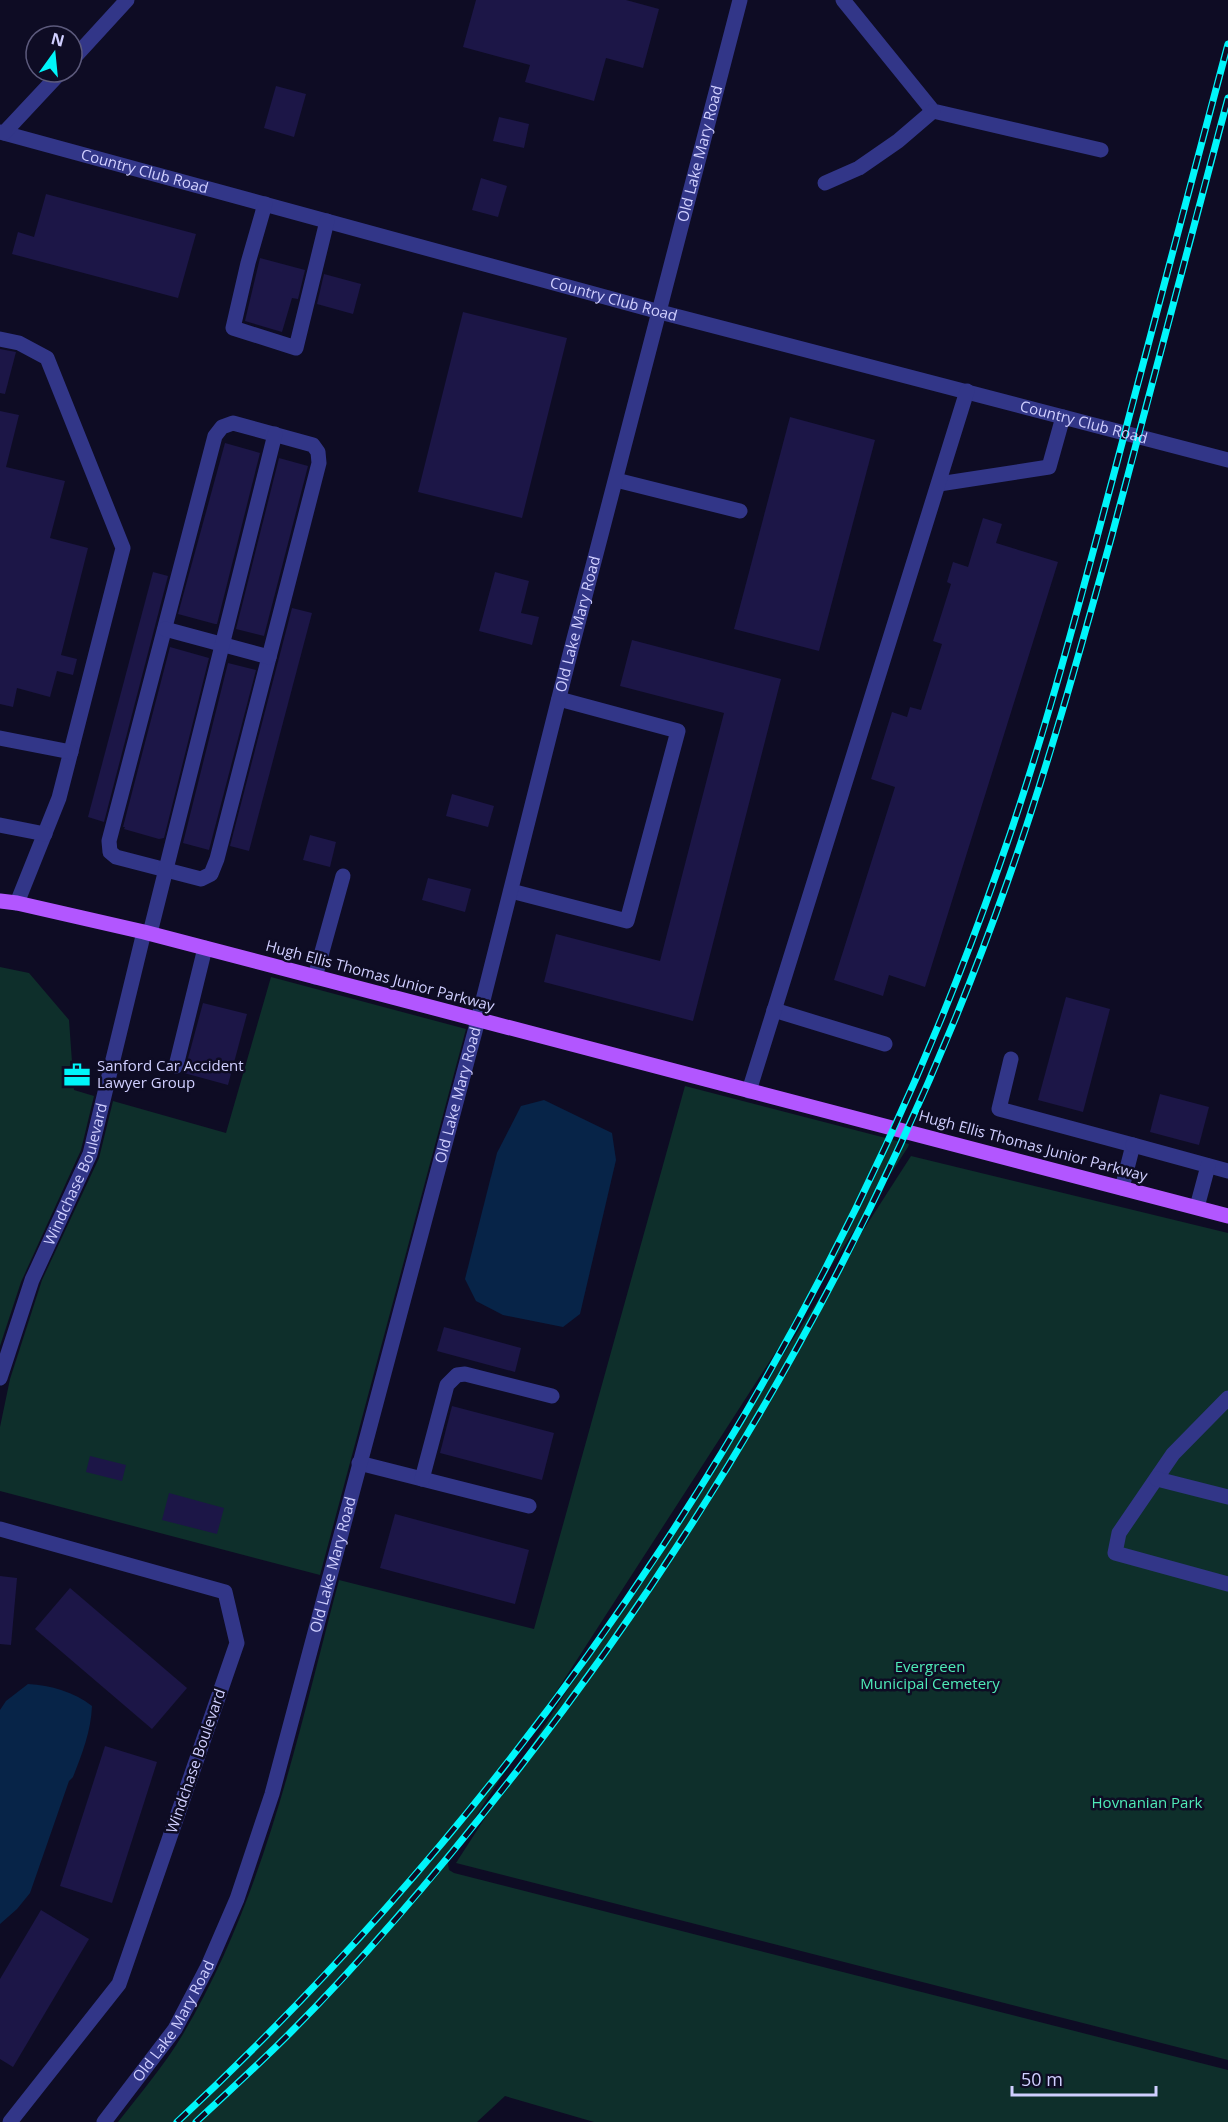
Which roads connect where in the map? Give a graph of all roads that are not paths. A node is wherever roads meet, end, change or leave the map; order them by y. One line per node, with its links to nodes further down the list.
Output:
1 (127, 0): 4 (street)
2 (740, 0): 12 (street, Old Lake Mary Road)
3 (843, 0): 6 (street)
4 (84, 47)
5 (49, 84): 7 (street)
6 (933, 111): 8 (street); 9 (street)
7 (2, 133): 10 (street, Country Club Road)
8 (1101, 150)
9 (825, 183)
10 (266, 204): 11 (street, Country Club Road); 11 (street)
11 (327, 221): 12 (street, Country Club Road)
12 (660, 312): 14 (street, Country Club Road); 18 (street, Old Lake Mary Road)
13 (0, 339): 26 (street)
14 (967, 391): 15 (street, Country Club Road); 19 (street)
15 (1063, 417): 17 (street, Country Club Road); 19 (street)
16 (275, 434): 21 (street); 22 (street, Windchase Boulevard); 23 (street)
17 (1228, 460)
18 (616, 480): 20 (street); 24 (street, Old Lake Mary Road)
19 (939, 484): 37 (street)
20 (740, 511)
21 (165, 629): 22 (street); 29 (street)
22 (222, 645): 23 (street); 29 (street, Windchase Boulevard)
23 (269, 657): 29 (street)
24 (559, 699): 31 (street, Old Lake Mary Road); 31 (street)
25 (0, 738): 26 (street)
26 (71, 752): 28 (street)
27 (0, 825): 28 (street)
28 (45, 834): 33 (street)
29 (164, 870): 34 (street, Windchase Boulevard)
30 (343, 876): 36 (street)
31 (511, 891): 38 (street, Old Lake Mary Road)
32 (0, 901): 33 (main road, Hugh Ellis Thomas Junior Parkway)
33 (17, 903): 34 (main road, Hugh Ellis Thomas Junior Parkway)
34 (147, 932): 35 (main road, Hugh Ellis Thomas Junior Parkway); 49 (street, Windchase Boulevard)
35 (205, 948): 36 (main road, Hugh Ellis Thomas Junior Parkway); 41 (street)
36 (315, 977): 38 (main road, Hugh Ellis Thomas Junior Parkway)
37 (774, 1010): 39 (street); 42 (street)
38 (478, 1020): 42 (main road, Hugh Ellis Thomas Junior Parkway); 52 (street, Old Lake Mary Road)
39 (885, 1044)
40 (1011, 1059): 43 (street)
41 (176, 1066)
42 (749, 1091): 46 (main road, Hugh Ellis Thomas Junior Parkway)
43 (1132, 1145): 44 (street); 46 (street)
44 (1208, 1166): 45 (street); 47 (street)
45 (1228, 1171)
46 (1122, 1188): 47 (main road, Hugh Ellis Thomas Junior Parkway)
47 (1197, 1207): 48 (main road, Hugh Ellis Thomas Junior Parkway)
48 (1228, 1216)
49 (0, 1378)
50 (552, 1396): 53 (street)
51 (1228, 1398): 54 (street)
52 (359, 1464): 53 (street); 60 (street, Old Lake Mary Road)
53 (422, 1479): 56 (street)
54 (1156, 1479): 55 (street); 58 (street)
55 (1228, 1497)
56 (529, 1506)
57 (0, 1529): 59 (street, Windchase Boulevard)
58 (1228, 1584)
59 (10, 2122)
60 (104, 2122)

